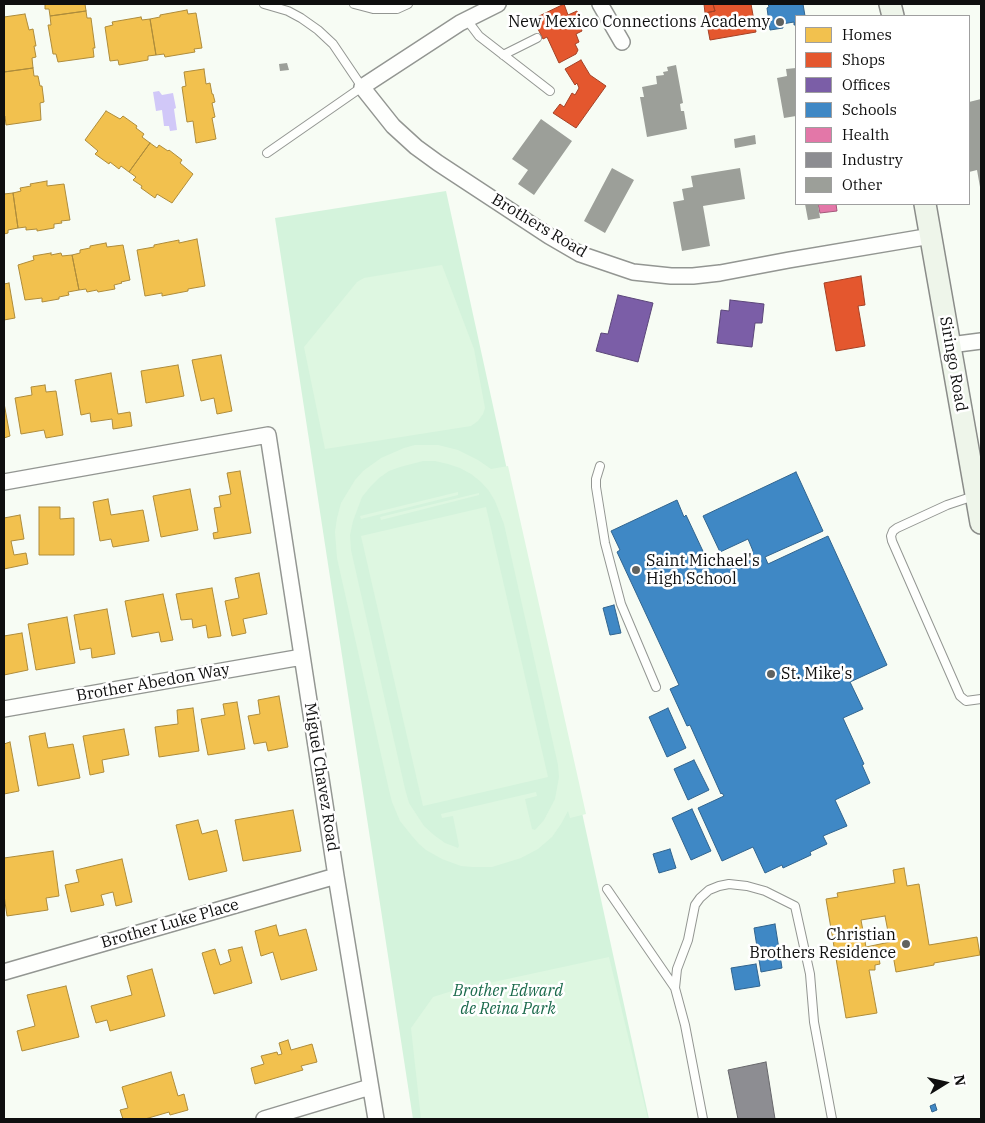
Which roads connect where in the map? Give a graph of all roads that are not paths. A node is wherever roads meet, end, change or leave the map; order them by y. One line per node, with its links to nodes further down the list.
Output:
1 (264, 4): 10 (lane)
2 (354, 4): 3 (lane)
3 (408, 4)
4 (498, 4): 6 (street)
5 (600, 4): 8 (street)
6 (467, 20): 9 (lane); 10 (street)
7 (537, 38): 9 (lane)
8 (622, 42)
9 (503, 55): 11 (lane)
10 (362, 87): 12 (lane); 14 (street, Brothers Road)
11 (550, 91)
12 (267, 153)
13 (925, 205): 14 (street, Siringo Road)
14 (931, 236): 16 (street, Siringo Road)
15 (981, 341): 16 (street)
16 (950, 344): 19 (street, Siringo Road)
17 (600, 466): 22 (lane)
18 (4, 482): 21 (street, Miguel Chavez Road)
19 (976, 496): 20 (street, Siringo Road); 23 (lane)
20 (981, 524)
21 (302, 657): 24 (street, Brother Abedon Way); 25 (street, Miguel Chavez Road)
22 (656, 687)
23 (981, 699)
24 (4, 709)
25 (336, 876): 27 (street, Brother Luke Place); 29 (street, Miguel Chavez Road)
26 (607, 889): 28 (lane)
27 (4, 972)
28 (675, 988): 32 (lane); 33 (lane)
29 (370, 1087): 30 (street); 31 (street, Miguel Chavez Road)
30 (264, 1119)
31 (376, 1119)
32 (703, 1119)
33 (832, 1119)

